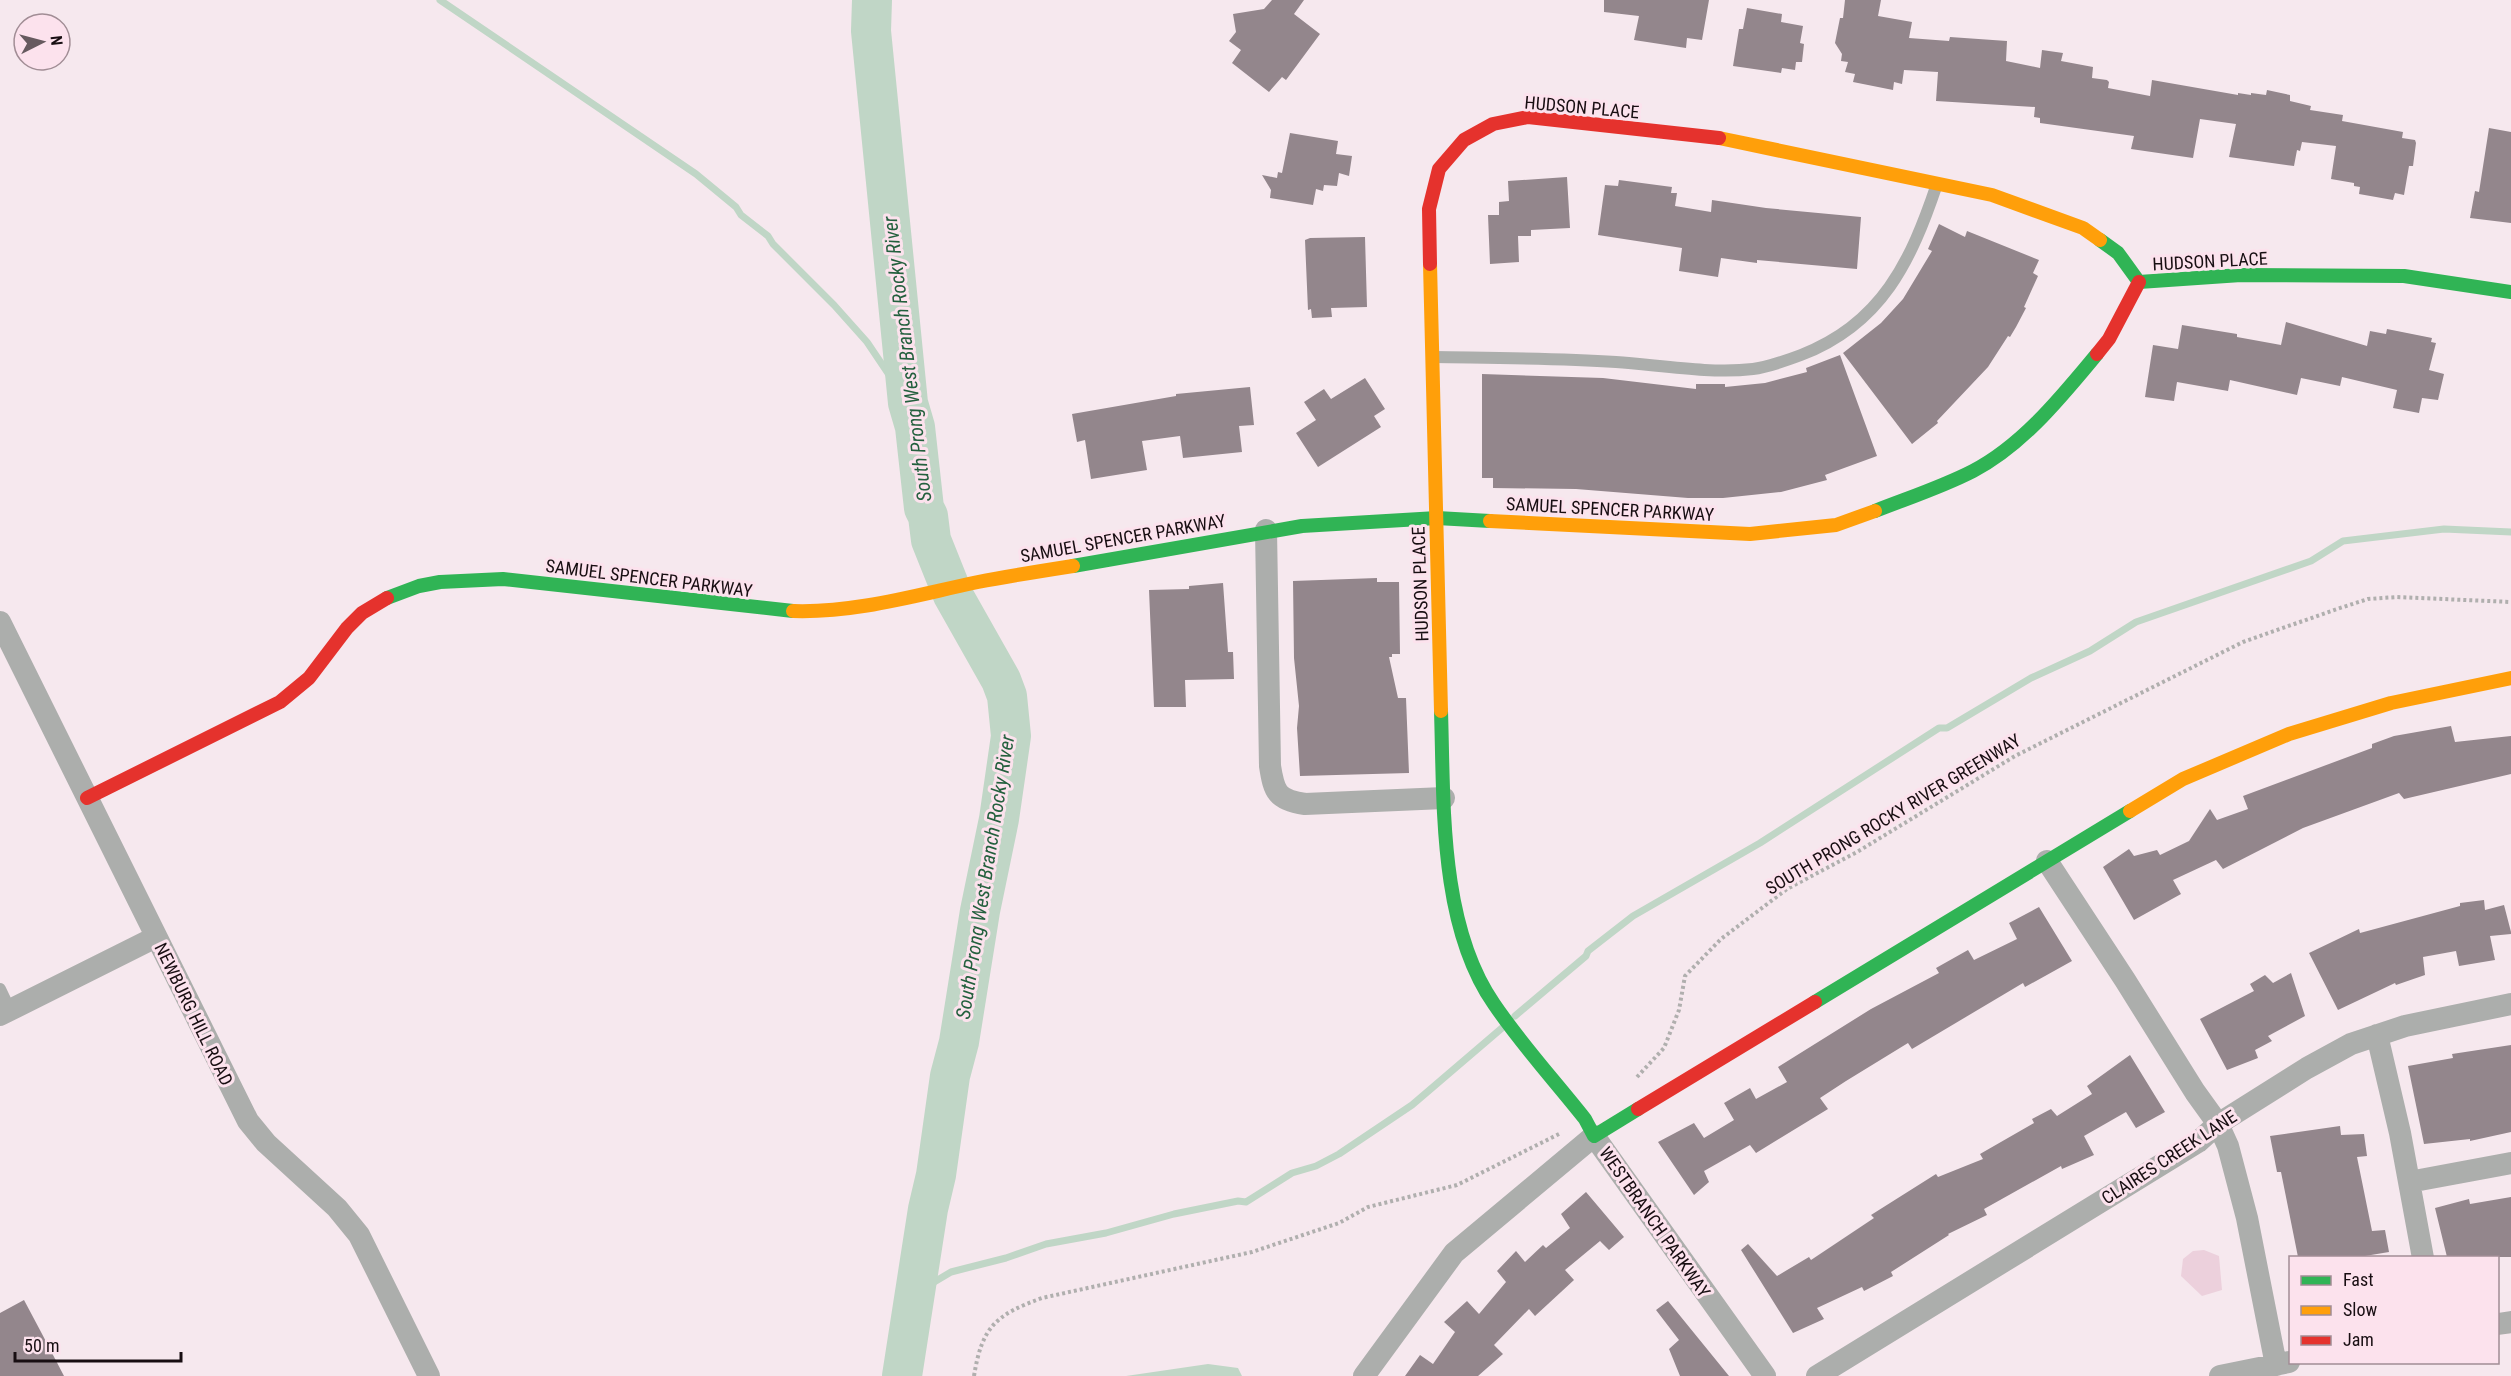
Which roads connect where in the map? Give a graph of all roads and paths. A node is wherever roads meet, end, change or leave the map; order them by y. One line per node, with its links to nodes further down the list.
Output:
1 (1937, 184): 2 (street, HUDSON PLACE); 4 (lane); 4 (street, HUDSON PLACE)
2 (2139, 282): 3 (street, HUDSON PLACE); 5 (street, SAMUEL SPENCER PARKWAY)
3 (2511, 292)
4 (1433, 357): 5 (street, HUDSON PLACE)
5 (1437, 518): 6 (street, SAMUEL SPENCER PARKWAY); 11 (street, HUDSON PLACE)
6 (1266, 530): 10 (street, SAMUEL SPENCER PARKWAY); 11 (street)
7 (2511, 602): 18 (path, SOUTH PRONG ROCKY RIVER GREENWAY)
8 (0, 622): 10 (street, NEWBURG HILL ROAD)
9 (2511, 678): 12 (street)
10 (87, 798): 13 (street, NEWBURG HILL ROAD)
11 (1444, 798): 20 (street, HUDSON PLACE)
12 (2047, 861): 19 (street); 20 (street)
13 (156, 937): 16 (street); 25 (street, NEWBURG HILL ROAD)
14 (0, 989): 16 (lane)
15 (2511, 1004): 17 (street, CLAIRES CREEK LANE)
16 (5, 1012)
17 (2377, 1035): 19 (street, CLAIRES CREEK LANE); 22 (street)
18 (1633, 1081)
19 (2218, 1124): 24 (street); 29 (street, CLAIRES CREEK LANE)
20 (1590, 1128): 26 (path); 27 (street, WESTBRANCH PARKWAY); 28 (street, WESTBRANCH PARKWAY)
21 (2511, 1163): 22 (street)
22 (2409, 1182): 23 (street)
23 (2423, 1256)
24 (2283, 1364): 30 (street)
25 (429, 1376)
26 (974, 1376)
27 (1364, 1376)
28 (1765, 1376)
29 (1817, 1376)
30 (2220, 1376)

